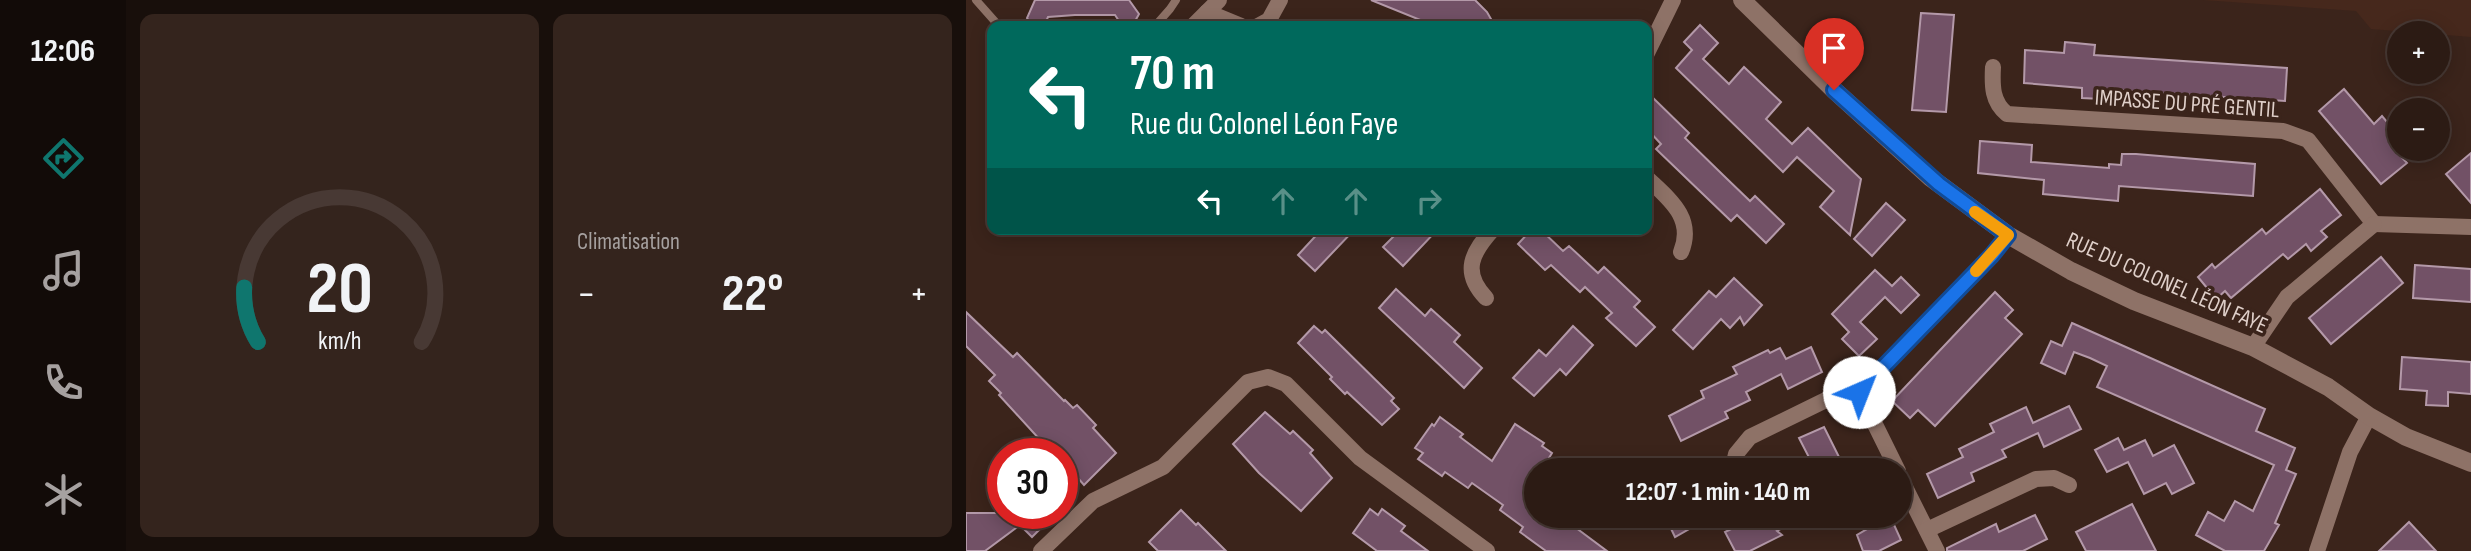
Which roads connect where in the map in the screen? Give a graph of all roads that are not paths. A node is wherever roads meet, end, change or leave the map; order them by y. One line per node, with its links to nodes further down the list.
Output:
1 (976, 0): 7 (lane)
2 (1175, 0): 8 (lane)
3 (1280, 0): 11 (street)
4 (1673, 0): 12 (street)
5 (1742, 0): 18 (street, RUE DU COLONEL LÉON FAYE)
6 (1213, 6): 9 (street); 10 (street)
7 (995, 21)
8 (1159, 21)
9 (1198, 21)
10 (1234, 21)
11 (1267, 21)
12 (1652, 43)
13 (1993, 67): 15 (street, IMPASSE DU PRÉ GENTIL)
14 (1652, 183): 19 (street)
15 (2374, 224): 16 (street); 21 (street)
16 (2471, 227)
17 (1487, 235): 20 (street)
18 (2008, 235): 21 (street, RUE DU COLONEL LÉON FAYE); 22 (street)
19 (1681, 252)
20 (1486, 298)
21 (2253, 347): 23 (street, RUE DU COLONEL LÉON FAYE)
22 (1859, 392): 24 (street); 25 (street)
23 (2369, 416): 26 (street, RUE DU COLONEL LÉON FAYE); 30 (street)
24 (1735, 458)
25 (1892, 458)
26 (2471, 463)
27 (2068, 485): 29 (street)
28 (1912, 501): 29 (street)
29 (1927, 530): 33 (street)
30 (2321, 550)
31 (1041, 551): 32 (street)
32 (1487, 551)
33 (1937, 551)

